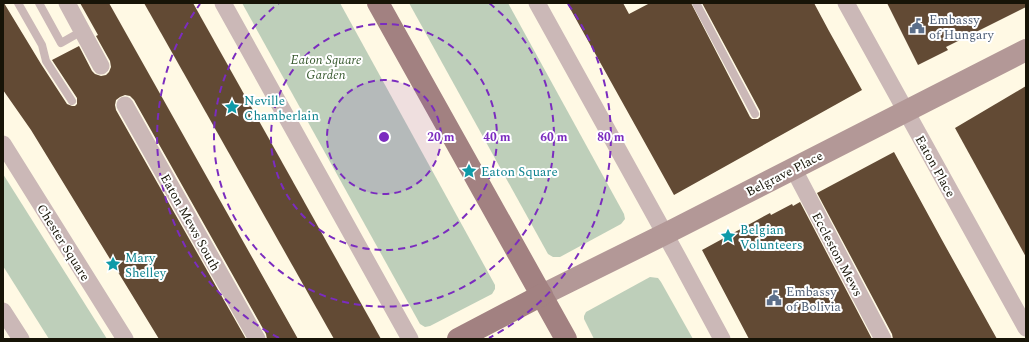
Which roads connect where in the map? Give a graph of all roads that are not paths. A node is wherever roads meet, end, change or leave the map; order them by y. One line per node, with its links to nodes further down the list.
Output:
1 (18, 3): 12 (lane)
2 (39, 3): 9 (lane)
3 (67, 3): 9 (street)
4 (223, 3): 25 (street)
5 (378, 3): 19 (main road)
6 (537, 3): 18 (street)
7 (696, 3): 15 (lane)
8 (846, 3): 14 (street, Eaton Place)
9 (82, 31): 11 (street)
10 (1026, 51): 14 (main road, Belgrave Place)
11 (101, 66)
12 (72, 101)
13 (126, 105): 24 (street, Eaton Mews South)
14 (906, 111): 17 (main road, Belgrave Place); 21 (street, Eaton Place)
15 (755, 114)
16 (3, 144): 23 (street, Chester Square)
17 (793, 168): 18 (main road, Belgrave Place); 29 (street, Eccleston Mews)
18 (665, 234): 19 (main road, Belgrave Place); 28 (street)
19 (542, 296): 26 (main road); 27 (main road)
20 (3, 311): 22 (street)
21 (1026, 328)
22 (21, 339)
23 (125, 339)
24 (257, 339)
25 (410, 339)
26 (458, 339)
27 (566, 339)
28 (722, 339)
29 (883, 339)

